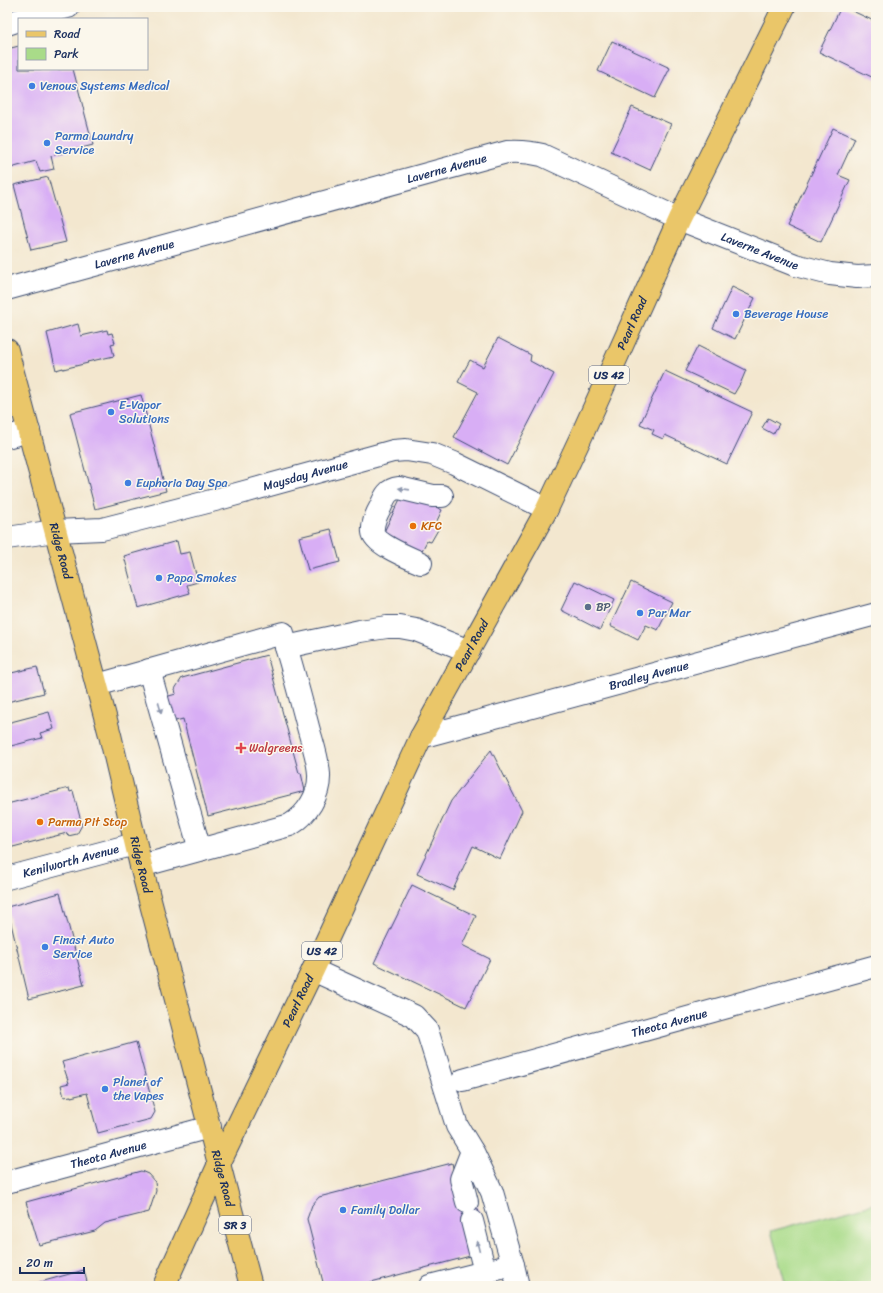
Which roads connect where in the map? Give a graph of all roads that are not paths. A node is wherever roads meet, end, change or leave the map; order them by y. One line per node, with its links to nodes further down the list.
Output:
1 (68, 7): 3 (street)
2 (784, 7): 6 (main road, Pearl Road / US 42)
3 (28, 18)
4 (18, 20): 5 (street)
5 (7, 24)
6 (679, 219): 7 (street, Laverne Avenue); 8 (street, Laverne Avenue); 13 (main road, Pearl Road / US 42)
7 (876, 276)
8 (7, 289)
9 (7, 350): 10 (main road, Ridge Road)
10 (29, 432): 11 (street); 14 (main road, Ridge Road)
11 (7, 437)
12 (442, 496): 16 (street, one-way to 16)
13 (547, 509): 14 (street, Maysday Avenue); 19 (main road, Pearl Road / US 42)
14 (55, 531): 15 (street, Maysday Avenue); 21 (main road, Ridge Road)
15 (7, 538)
16 (421, 563)
17 (876, 614): 22 (street, Bradley Avenue)
18 (286, 647): 19 (street); 20 (street); 24 (street)
19 (469, 650): 22 (main road, Pearl Road / US 42)
20 (149, 670): 21 (street); 24 (street, one-way to 24)
21 (97, 685): 23 (main road, Ridge Road)
22 (421, 737): 28 (main road, Pearl Road / US 42)
23 (135, 844): 25 (main road, Ridge Road); 26 (street, Kenilworth Avenue)
24 (200, 850): 25 (street)
25 (141, 866): 30 (main road, Ridge Road)
26 (7, 878)
27 (876, 966): 29 (street, Theota Avenue)
28 (313, 970): 31 (street); 32 (main road, Pearl Road / US 42)
29 (463, 1080)
30 (210, 1127): 32 (main road, Ridge Road); 33 (street, Theota Avenue)
31 (472, 1151): 34 (street); 35 (street, one-way to 31)
32 (219, 1164): 36 (main road, Pearl Road / US 42); 37 (main road, Ridge Road / SR 3)
33 (7, 1182)
34 (513, 1264): 35 (street); 39 (street)
35 (485, 1272): 38 (street)
36 (164, 1286)
37 (251, 1286)
38 (430, 1286)
39 (518, 1286)

